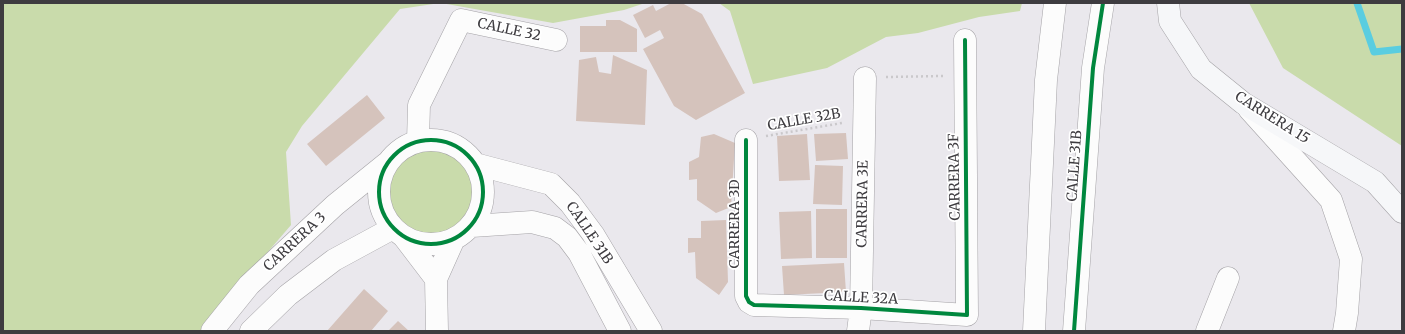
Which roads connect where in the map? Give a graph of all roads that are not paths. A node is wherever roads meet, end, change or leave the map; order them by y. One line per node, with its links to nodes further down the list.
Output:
1 (1055, 3): 27 (street)
2 (1103, 3): 28 (street, CALLE 31B)
3 (1168, 3): 7 (main road, CARRERA 15)
4 (556, 40): 9 (street, CALLE 32)
5 (965, 40): 20 (street, CARRERA 3F)
6 (865, 78): 19 (street, CARRERA 3E)
7 (1243, 103): 12 (main road, CARRERA 15); 30 (street)
8 (746, 140): 18 (street, CARRERA 3D)
9 (418, 141): 10 (street); 11 (street)
10 (387, 163): 14 (street); 21 (street, CARRERA 3)
11 (475, 164): 13 (street); 25 (street, CALLE 31B)
12 (1402, 212)
13 (472, 226): 15 (street); 24 (street, CALLE 31B)
14 (398, 233): 15 (street); 17 (street); 22 (street)
15 (453, 240): 17 (street)
16 (1228, 278): 29 (street)
17 (436, 279): 23 (street)
18 (754, 305): 19 (street, CALLE 32A)
19 (861, 308): 20 (street, CALLE 32A); 26 (street, CARRERA 3E)
20 (967, 315)
21 (212, 331)
22 (251, 331)
23 (436, 331)
24 (620, 331)
25 (651, 331)
26 (858, 331)
27 (1034, 331)
28 (1074, 331)
29 (1207, 331)
30 (1344, 331)

